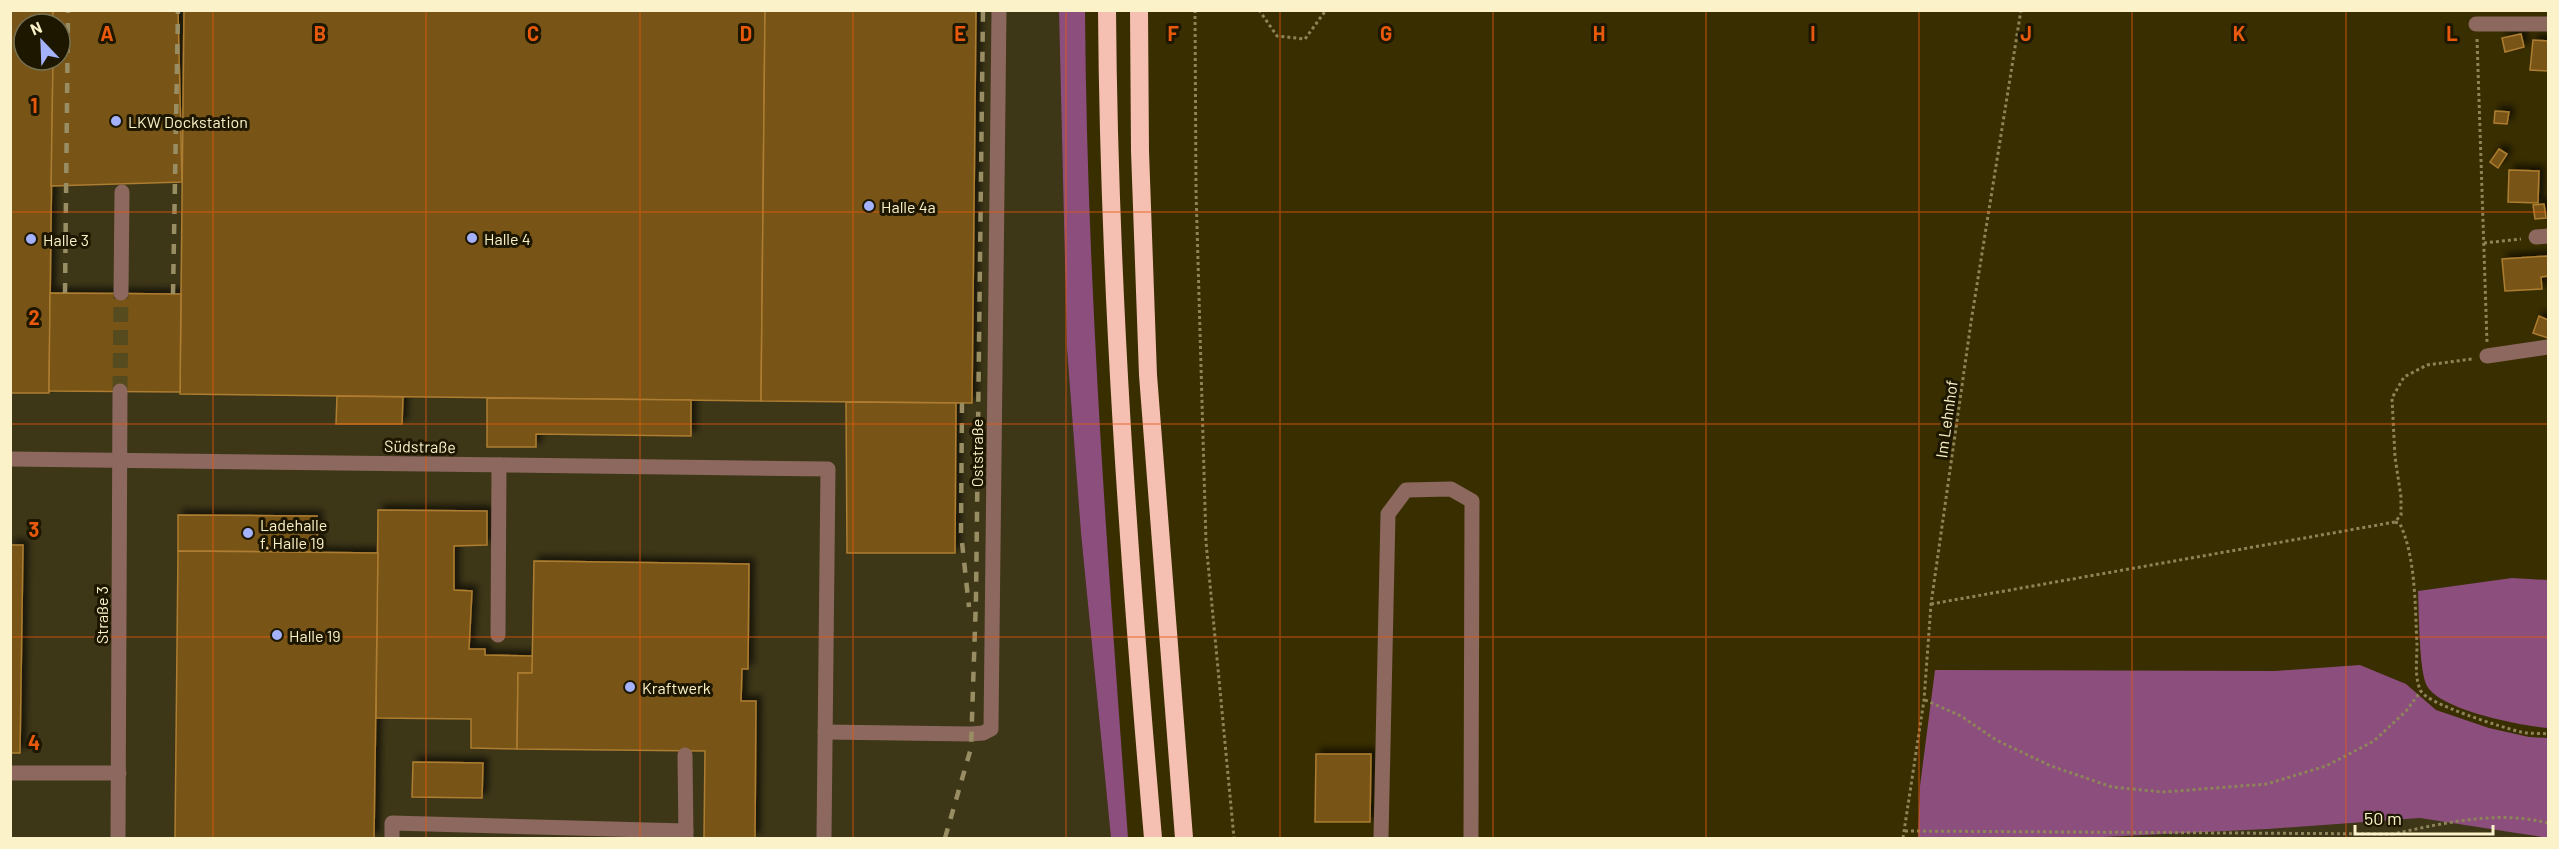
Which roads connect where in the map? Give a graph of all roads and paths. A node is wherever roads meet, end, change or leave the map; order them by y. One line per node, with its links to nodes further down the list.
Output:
1 (999, 10): 25 (street, Oststraße)
2 (1107, 10): 36 (highway)
3 (1139, 10): 37 (highway)
4 (1195, 10): 38 (path)
5 (1259, 10): 6 (path)
6 (1326, 10)
7 (2021, 10): 21 (path, Im Lehnhof)
8 (2476, 24): 9 (street); 12 (path)
9 (2548, 24)
10 (122, 192): 13 (street)
11 (2542, 236): 12 (path)
12 (2484, 243): 15 (path)
13 (121, 293)
14 (2548, 347): 15 (street)
15 (2487, 356): 20 (path)
16 (120, 392): 18 (street, Straße 3)
17 (10, 459): 18 (street, Südstraße)
18 (119, 460): 19 (street, Südstraße); 29 (street, Straße 3)
19 (499, 465): 22 (street); 25 (street, Südstraße)
20 (2396, 522): 21 (path); 23 (path)
21 (1931, 604): 24 (path, Im Lehnhof)
22 (498, 635)
23 (2421, 691): 24 (path); 26 (path)
24 (1924, 700): 31 (path, Im Lehnhof)
25 (825, 732): 35 (street)
26 (2548, 734)
27 (685, 755): 32 (street)
28 (10, 773): 29 (street)
29 (118, 773): 33 (street, Straße 3)
30 (2548, 823): 31 (path)
31 (1905, 831): 41 (path, Im Lehnhof)
32 (686, 835): 34 (street)
33 (118, 838)
34 (392, 838)
35 (824, 838)
36 (1153, 838)
37 (1184, 838)
38 (1234, 838)
39 (1381, 838): 40 (street)
40 (1471, 838)
41 (1904, 838)

